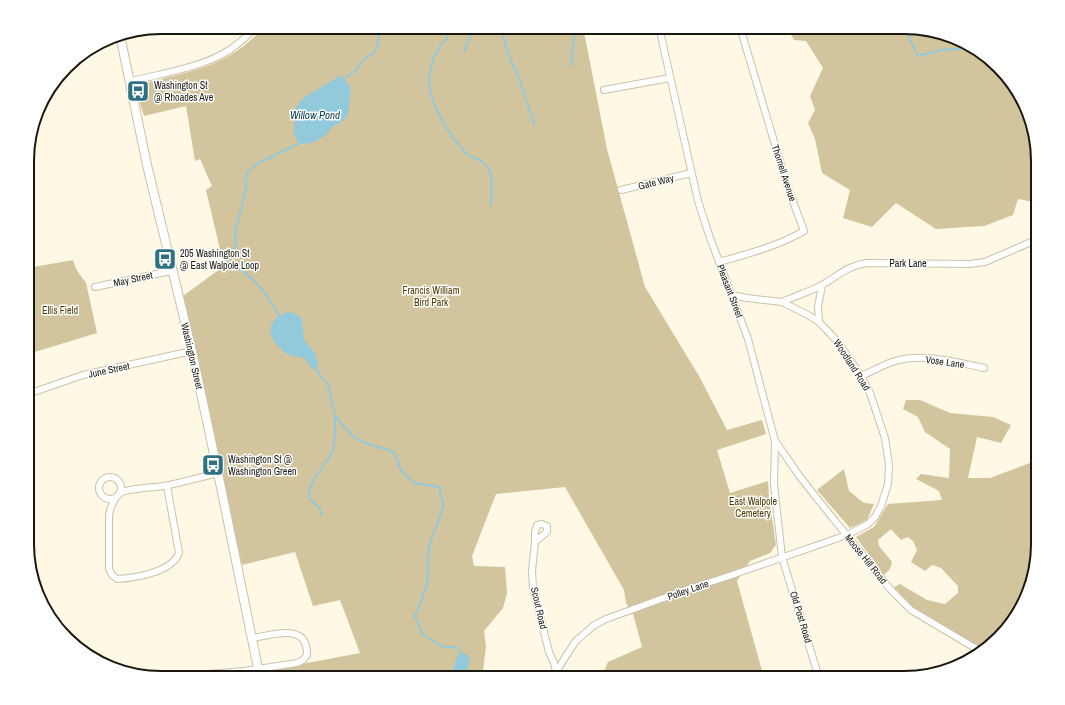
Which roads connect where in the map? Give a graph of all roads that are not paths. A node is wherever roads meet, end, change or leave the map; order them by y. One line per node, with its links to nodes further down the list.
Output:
1 (250, 34): 6 (street)
2 (661, 34): 5 (street, Pleasant Street)
3 (742, 34): 11 (street, Thornell Avenue)
4 (121, 41): 6 (main road, Washington Street)
5 (670, 78): 7 (street); 8 (street, Pleasant Street)
6 (129, 82): 12 (main road, Washington Street)
7 (604, 90)
8 (691, 173): 9 (street, Gate Way); 11 (street, Pleasant Street)
9 (621, 190)
10 (1031, 242): 13 (street, Park Lane)
11 (719, 262): 15 (street, Pleasant Street)
12 (171, 271): 14 (street, May Street); 18 (main road, Washington Street)
13 (822, 285): 16 (street, Park Lane); 17 (street)
14 (95, 287)
15 (731, 295): 16 (street, Woodland Road); 22 (street, Pleasant Street)
16 (782, 302): 17 (street, Woodland Road)
17 (819, 322): 20 (street, Woodland Road)
18 (192, 352): 21 (street, June Street); 23 (main road, Washington Street)
19 (984, 368): 20 (street, Vose Lane)
20 (861, 376): 27 (street, Woodland Road)
21 (34, 392)
22 (775, 441): 27 (street, Moose Hill Road); 29 (street, Pleasant Street)
23 (218, 473): 24 (street); 30 (main road, Washington Street)
24 (167, 486): 25 (street); 26 (street)
25 (121, 492): 26 (street); 26 (street)
26 (115, 499)
27 (847, 534): 29 (street, Polley Lane); 31 (street, Moose Hill Road)
28 (535, 542): 35 (street, Scout Road)
29 (782, 557): 35 (street, Polley Lane); 36 (street, Old Post Road)
30 (252, 638): 32 (main road, Washington Street); 32 (street)
31 (976, 649)
32 (258, 668): 33 (street); 34 (main road, Washington Street)
33 (244, 671)
34 (259, 671)
35 (556, 671)
36 (817, 671)

